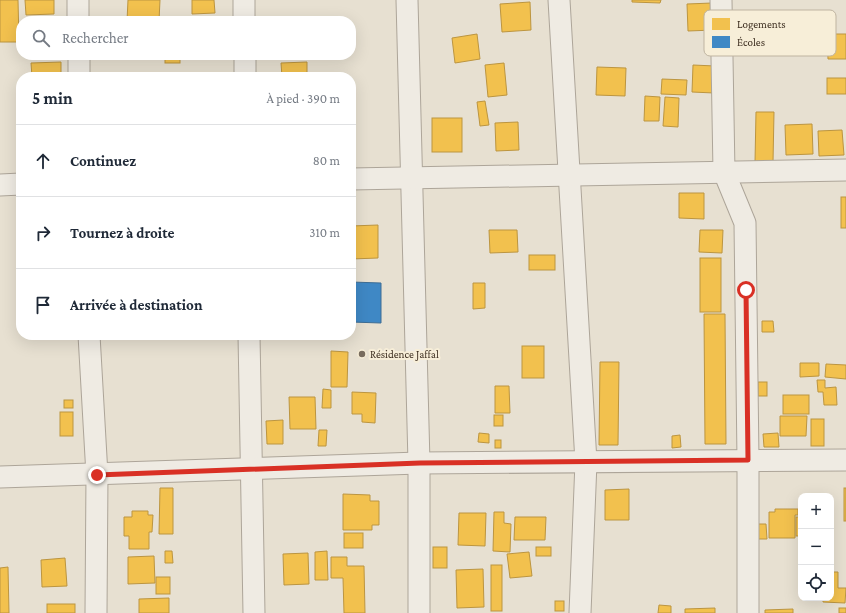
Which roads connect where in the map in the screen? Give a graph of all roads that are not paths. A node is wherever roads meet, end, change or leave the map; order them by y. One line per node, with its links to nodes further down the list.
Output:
1 (78, 0): 7 (street)
2 (244, 0): 8 (street)
3 (407, 0): 17 (street)
4 (559, 0): 16 (street)
5 (721, 0): 6 (street)
6 (721, 10)
7 (78, 16)
8 (244, 16)
9 (722, 56): 15 (street)
10 (79, 60): 12 (street)
11 (245, 60): 13 (street)
12 (79, 72)
13 (245, 72)
14 (846, 170): 15 (street)
15 (724, 172): 16 (street); 23 (street)
16 (569, 175): 17 (street); 25 (street)
17 (411, 178): 18 (street); 26 (street)
18 (356, 179)
19 (16, 184): 20 (street)
20 (0, 185)
21 (89, 340): 28 (street)
22 (249, 340): 27 (street)
23 (748, 460): 24 (street); 25 (street); 34 (street)
24 (846, 460)
25 (586, 462): 26 (street); 33 (street)
26 (420, 463): 27 (street); 32 (street)
27 (252, 469): 28 (street); 31 (street)
28 (97, 475): 29 (street); 30 (street)
29 (0, 477)
30 (96, 613)
31 (254, 613)
32 (419, 613)
33 (580, 613)
34 (748, 613)

